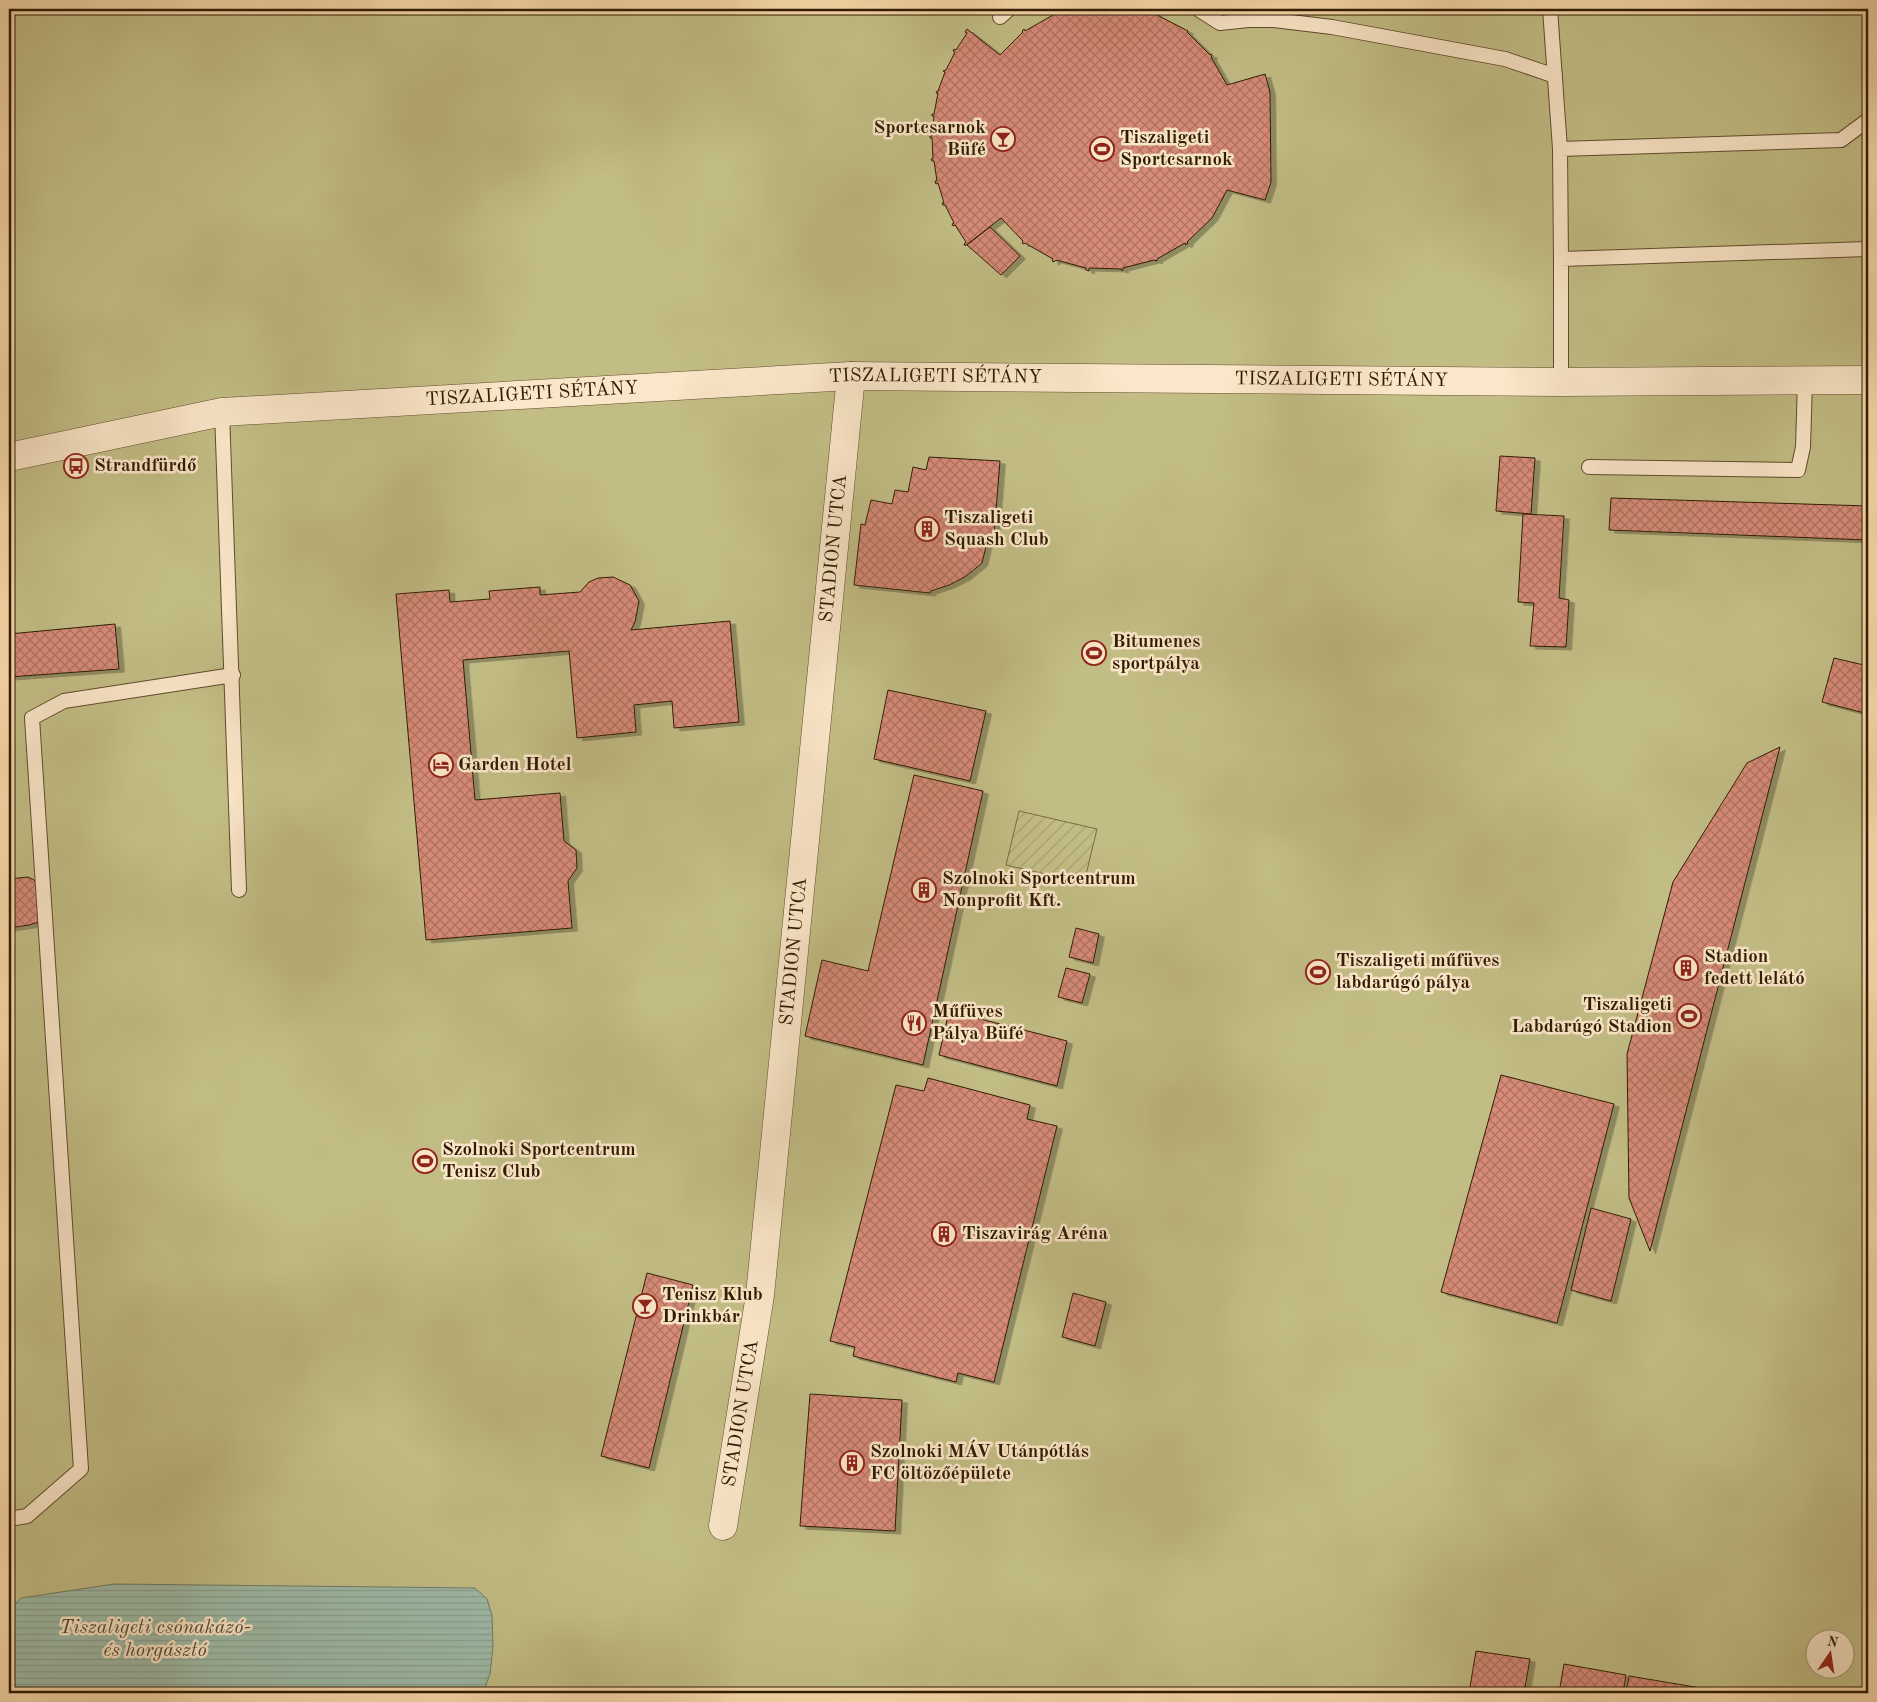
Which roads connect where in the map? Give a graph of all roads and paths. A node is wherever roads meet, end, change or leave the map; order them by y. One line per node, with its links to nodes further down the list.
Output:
1 (1198, 9): 3 (lane)
2 (1550, 9): 3 (lane)
3 (1555, 76): 5 (lane)
4 (1868, 120): 5 (lane)
5 (1560, 149): 7 (lane)
6 (1868, 249): 7 (lane)
7 (1561, 259): 11 (lane)
8 (851, 376): 11 (street, TISZALIGETI SÉTÁNY); 12 (street, TISZALIGETI SÉTÁNY); 18 (street, STADION UTCA)
9 (1868, 380): 10 (street, TISZALIGETI SÉTÁNY)
10 (1804, 381): 11 (street, TISZALIGETI SÉTÁNY); 14 (lane)
11 (1560, 382)
12 (222, 412): 13 (street, TISZALIGETI SÉTÁNY); 15 (lane)
13 (9, 457)
14 (1589, 467)
15 (233, 676): 16 (lane); 17 (lane)
16 (239, 890)
17 (9, 1519)
18 (723, 1526)

